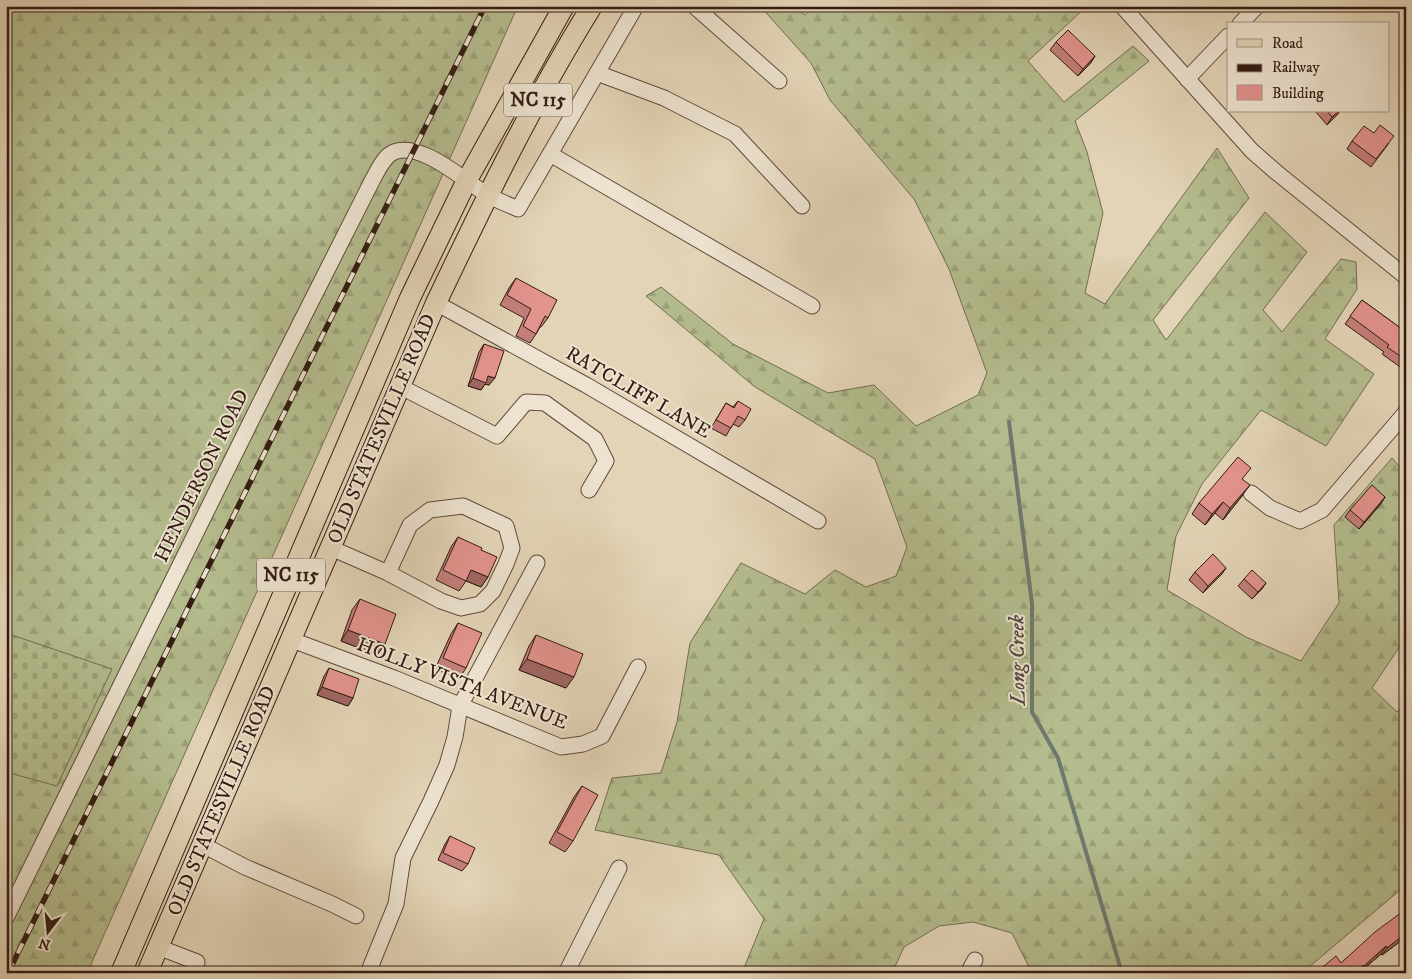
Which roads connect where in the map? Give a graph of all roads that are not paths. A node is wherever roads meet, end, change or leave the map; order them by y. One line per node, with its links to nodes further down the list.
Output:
1 (564, 6): 13 (main road, OLD STATESVILLE ROAD / NC 115)
2 (592, 6): 14 (main road, OLD STATESVILLE ROAD / NC 115)
3 (636, 6): 9 (street)
4 (694, 6): 11 (street)
5 (1122, 6): 10 (street)
6 (1257, 6): 7 (street)
7 (1242, 22)
8 (1227, 37): 10 (street)
9 (597, 73): 12 (street); 15 (street)
10 (1187, 79): 16 (street)
11 (779, 81)
12 (550, 154): 14 (street, HENDERSON ROAD); 18 (street)
13 (467, 180): 14 (street, HENDERSON ROAD); 33 (street, HENDERSON ROAD); 35 (main road, OLD STATESVILLE ROAD / NC 115)
14 (488, 195): 17 (main road, OLD STATESVILLE ROAD / NC 115)
15 (802, 206)
16 (1404, 272)
17 (436, 303): 19 (main road, OLD STATESVILLE ROAD / NC 115); 23 (street, RATCLIFF LANE)
18 (812, 306)
19 (401, 387): 21 (street); 24 (main road, OLD STATESVILLE ROAD / NC 115)
20 (1406, 412): 22 (street)
21 (589, 490)
22 (1252, 493)
23 (818, 521)
24 (332, 548): 26 (street); 27 (main road, OLD STATESVILLE ROAD / NC 115)
25 (537, 563): 29 (street)
26 (388, 573): 26 (street)
27 (292, 640): 29 (street, HOLLY VISTA AVENUE); 30 (main road, OLD STATESVILLE ROAD / NC 115)
28 (638, 667): 29 (street, HOLLY VISTA AVENUE)
29 (460, 706): 38 (street)
30 (203, 845): 32 (street); 34 (main road, OLD STATESVILLE ROAD / NC 115)
31 (619, 868): 39 (street)
32 (356, 916)
33 (6, 918)
34 (158, 947): 36 (main road, OLD STATESVILLE ROAD / NC 115); 37 (street)
35 (121, 973)
36 (147, 973)
37 (193, 973)
38 (368, 973)
39 (566, 973)

